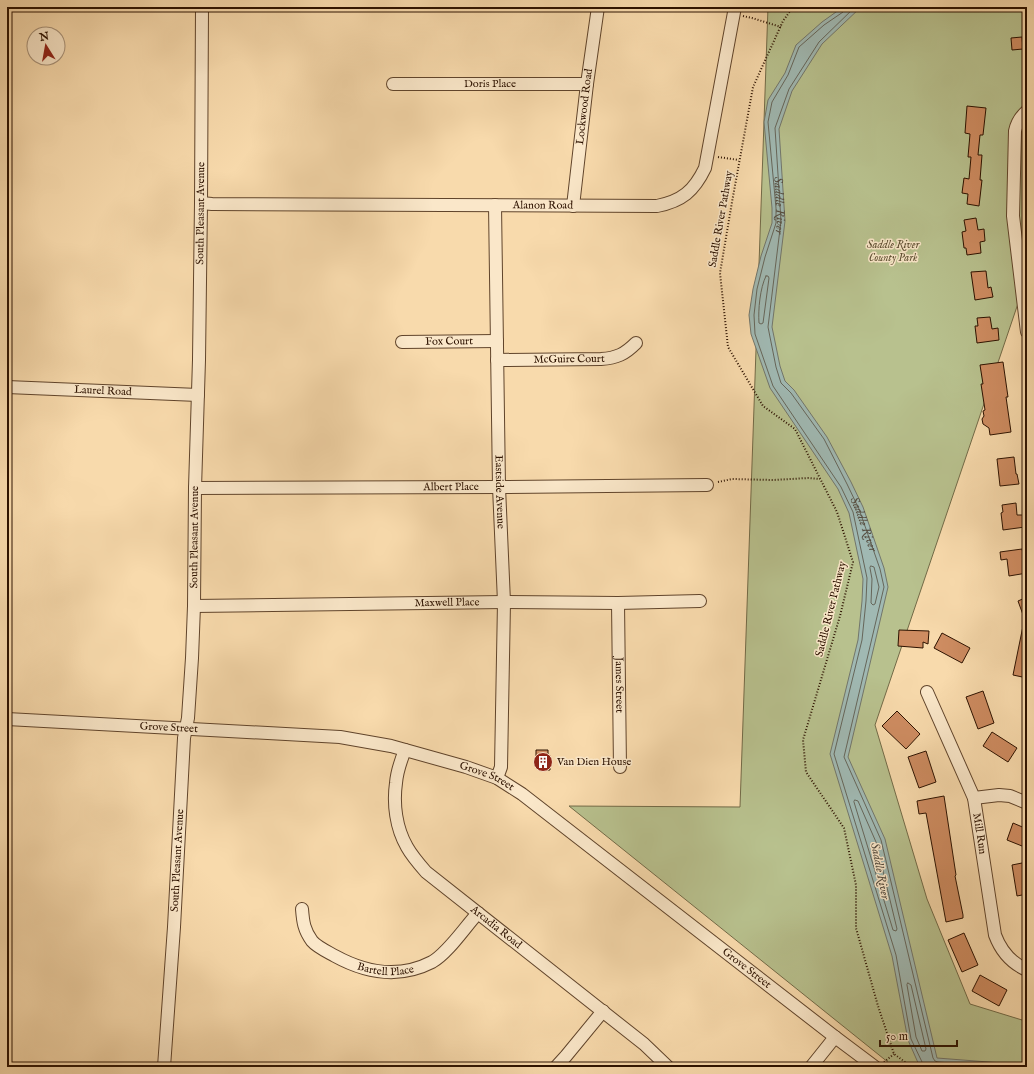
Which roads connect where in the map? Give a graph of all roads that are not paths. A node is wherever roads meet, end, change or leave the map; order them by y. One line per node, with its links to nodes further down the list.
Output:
1 (202, 7): 7 (street, South Pleasant Avenue)
2 (598, 7): 5 (street, Lockwood Road)
3 (735, 11): 9 (street, Alanon Road)
4 (393, 84): 5 (street, Doris Place)
5 (587, 84): 9 (street, Lockwood Road)
6 (1027, 111): 10 (street)
7 (201, 203): 8 (street, Alanon Road); 17 (street, South Pleasant Avenue)
8 (495, 205): 9 (street, Alanon Road); 12 (street, Eastside Avenue)
9 (573, 206)
10 (1024, 284): 11 (street)
11 (1027, 332)
12 (497, 341): 13 (street, Fox Court); 15 (street, Eastside Avenue)
13 (402, 342)
14 (636, 343): 15 (street, McGuire Court)
15 (497, 360): 19 (street, Eastside Avenue)
16 (7, 387): 17 (street, Laurel Road)
17 (198, 395): 20 (street, South Pleasant Avenue)
18 (707, 485): 19 (street, Albert Place)
19 (499, 487): 20 (street, Albert Place); 22 (street, Eastside Avenue)
20 (195, 488): 24 (street, South Pleasant Avenue)
21 (700, 601): 23 (street, Maxwell Place)
22 (504, 602): 23 (street, Maxwell Place); 24 (street, Maxwell Place); 30 (street, Eastside Avenue)
23 (618, 603): 29 (street, James Street)
24 (194, 606): 27 (street, South Pleasant Avenue)
25 (927, 692): 31 (street, Mill Run)
26 (7, 719): 27 (street, Grove Street)
27 (186, 729): 28 (street, Grove Street); 39 (street, South Pleasant Avenue)
28 (404, 750): 30 (street, Grove Street); 34 (street, Arcadia Road)
29 (620, 767)
30 (497, 778): 37 (street, Grove Street)
31 (974, 798): 32 (street); 35 (street, Mill Run)
32 (1027, 803)
33 (302, 909): 34 (street, Bartell Place)
34 (478, 913): 36 (street, Arcadia Road)
35 (1027, 970)
36 (602, 1011): 40 (street); 41 (street, Arcadia Road)
37 (835, 1037): 38 (street, Grove Street); 42 (street)
38 (880, 1064)
39 (164, 1067)
40 (556, 1067)
41 (668, 1067)
42 (811, 1067)

